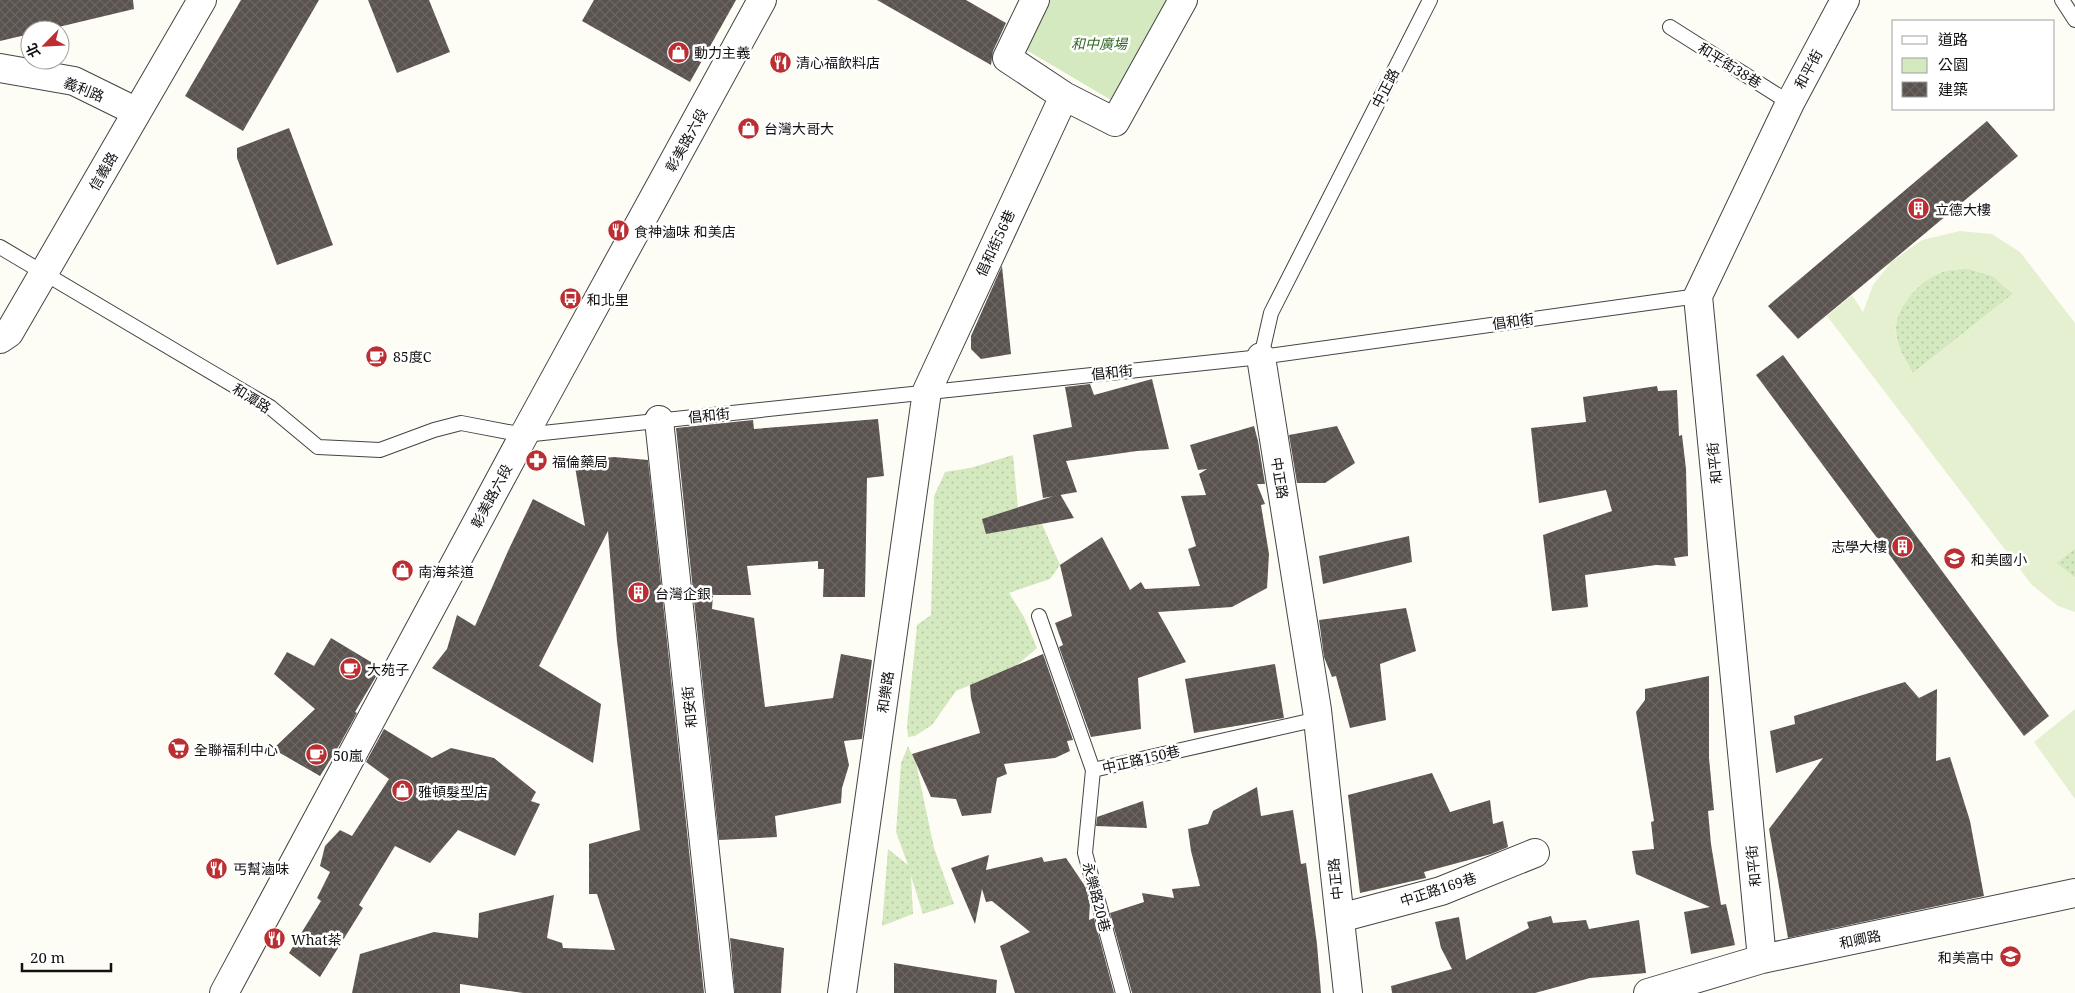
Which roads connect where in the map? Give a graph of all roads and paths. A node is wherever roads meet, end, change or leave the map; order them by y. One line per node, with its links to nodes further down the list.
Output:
1 (202, 0): 13 (street, 信義路)
2 (762, 0): 21 (street, 彰美路六段)
3 (1035, 0): 11 (street)
4 (1183, 0): 11 (street)
5 (1430, 0): 18 (lane, 中正路)
6 (1845, 0): 12 (street, 和平街)
7 (2062, 0): 8 (lane)
8 (2075, 20)
9 (1670, 27): 12 (lane, 和平街38巷)
10 (0, 68): 13 (street, 義利路)
11 (1064, 96): 19 (street, 倡和街56巷)
12 (1790, 103): 16 (street, 和平街)
13 (137, 112): 15 (street, 信義路)
14 (0, 247): 15 (lane, 和潭路)
15 (44, 274): 17 (street, 信義路); 21 (lane, 和潭路)
16 (1698, 296): 18 (lane, 倡和街); 28 (street, 和平街)
17 (0, 339)
18 (1261, 357): 19 (lane, 倡和街); 23 (street, 中正路)
19 (927, 391): 20 (lane, 倡和街); 31 (street, 和樂路)
20 (659, 420): 21 (lane, 倡和街); 30 (street, 和安街)
21 (524, 435): 29 (street, 彰美路六段)
22 (1039, 616): 24 (lane, 中正路150巷)
23 (1318, 719): 24 (lane, 中正路150巷); 27 (street, 中正路)
24 (1093, 770): 32 (lane, 永樂路20巷)
25 (1535, 853): 27 (street, 中正路169巷)
26 (2075, 893): 28 (street, 和卿路)
27 (1340, 918): 33 (street, 中正路)
28 (1762, 959): 34 (street, 和卿路)
29 (224, 993)
30 (720, 993)
31 (842, 993)
32 (1123, 993)
33 (1348, 993)
34 (1648, 993)

